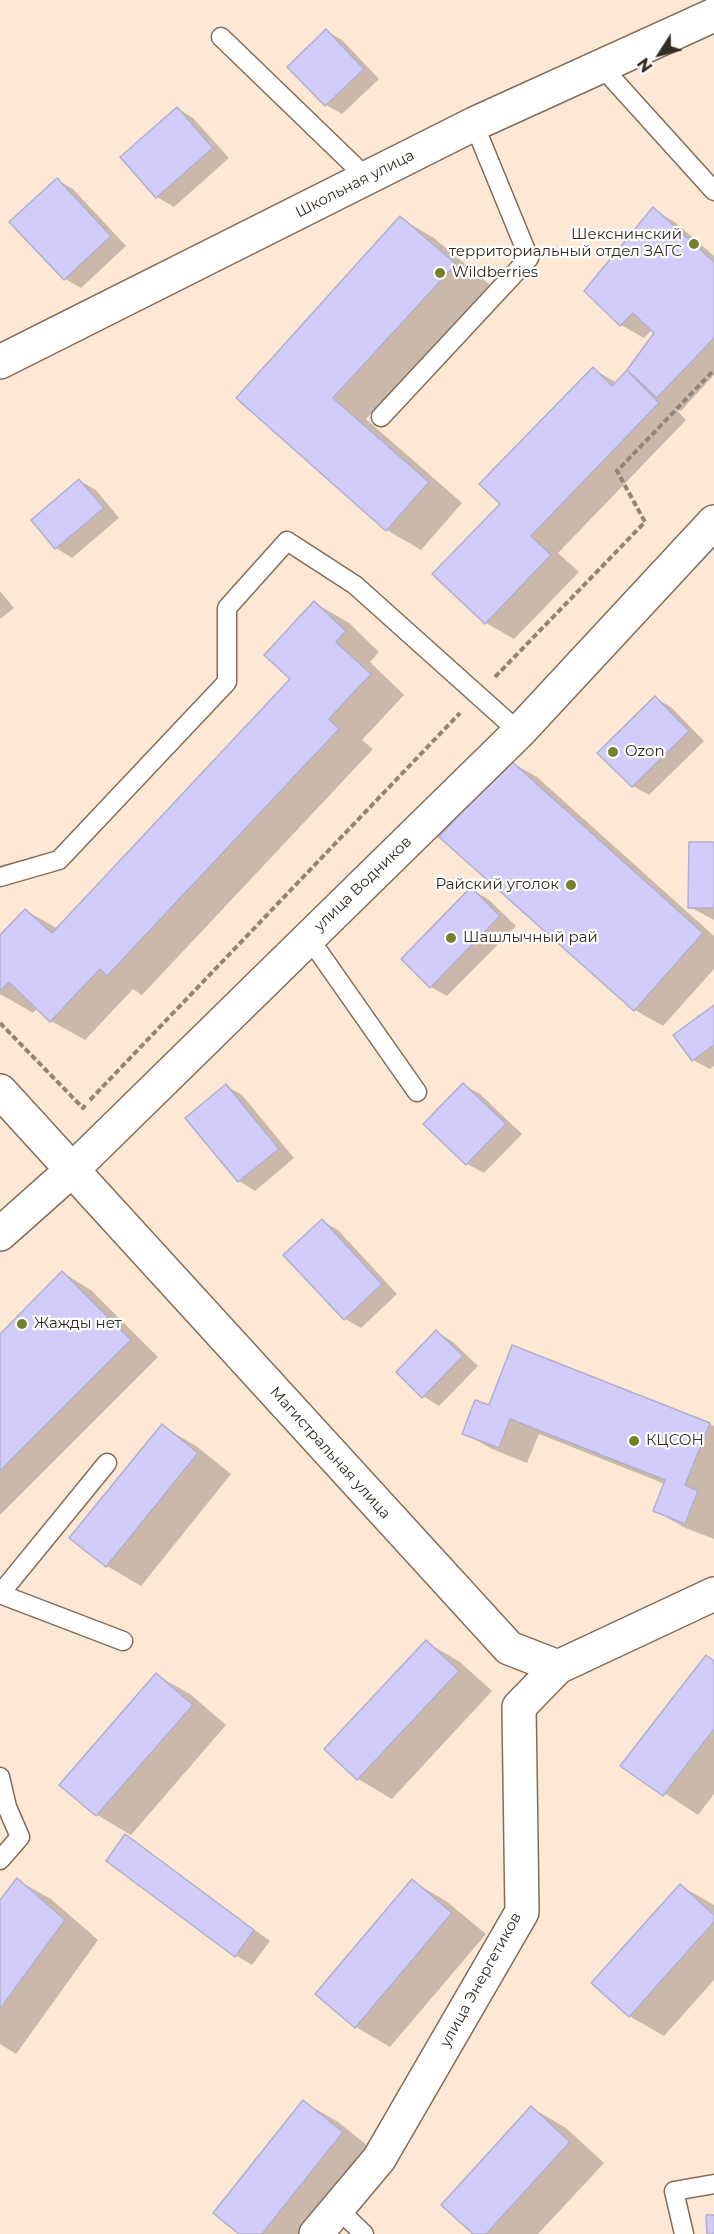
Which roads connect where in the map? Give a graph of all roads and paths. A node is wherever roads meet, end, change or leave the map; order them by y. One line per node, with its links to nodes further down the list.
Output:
1 (714, 15): 3 (street, Школьная улица)
2 (221, 37): 5 (lane)
3 (601, 66): 4 (street, Школьная улица); 6 (lane)
4 (474, 124): 5 (street, Школьная улица); 9 (lane)
5 (367, 178): 7 (street, Школьная улица)
6 (714, 191)
7 (1, 360)
8 (714, 369): 11 (path)
9 (381, 417)
10 (714, 522): 12 (street, улица Водников)
11 (477, 695): 12 (lane); 13 (lane); 15 (path)
12 (519, 732): 14 (street, улица Водников)
13 (0, 876)
14 (309, 938): 17 (lane); 18 (street, улица Водников)
15 (0, 1023)
16 (0, 1091): 18 (street, Магистральная улица)
17 (417, 1092)
18 (72, 1170): 19 (street, улица Водников); 24 (street, Магистральная улица)
19 (0, 1234)
20 (107, 1464): 21 (lane)
21 (0, 1594): 23 (lane)
22 (714, 1594): 24 (street)
23 (123, 1641)
24 (558, 1667): 28 (street, улица Энергетиков)
25 (0, 1777): 26 (lane)
26 (0, 1860)
27 (714, 2184): 31 (lane)
28 (338, 2209): 29 (street, улица Энергетиков); 30 (lane)
29 (316, 2234)
30 (364, 2234)
31 (684, 2234)

